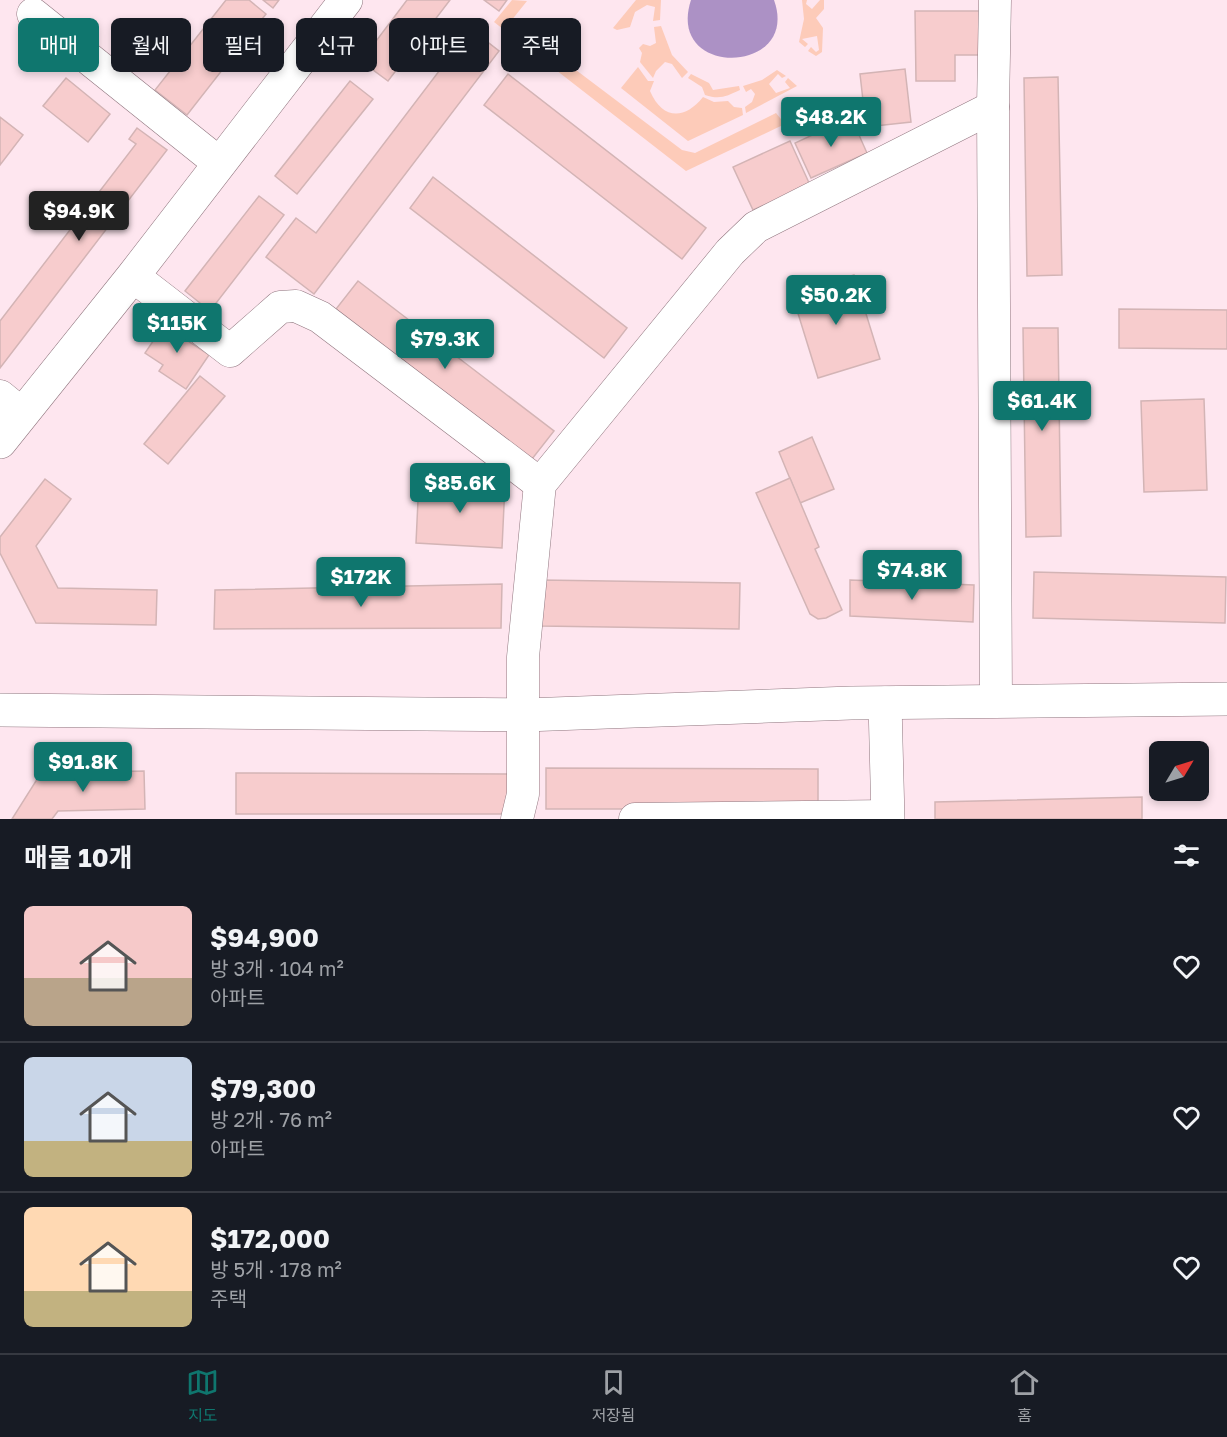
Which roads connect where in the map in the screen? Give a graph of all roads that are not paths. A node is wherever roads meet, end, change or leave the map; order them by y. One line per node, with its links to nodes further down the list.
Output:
1 (346, 0): 5 (main road)
2 (995, 0): 4 (street)
3 (33, 14): 5 (street)
4 (993, 107): 9 (street); 11 (street)
5 (219, 162): 6 (main road)
6 (133, 276): 7 (main road); 9 (street)
7 (11, 405): 8 (main road)
8 (0, 442)
9 (540, 484): 14 (street)
10 (1227, 699): 11 (main road)
11 (996, 701): 12 (main road)
12 (885, 703): 14 (main road); 15 (main road)
13 (0, 710): 14 (main road)
14 (525, 715): 16 (street)
15 (888, 817): 17 (street)
16 (517, 819)
17 (635, 819)

